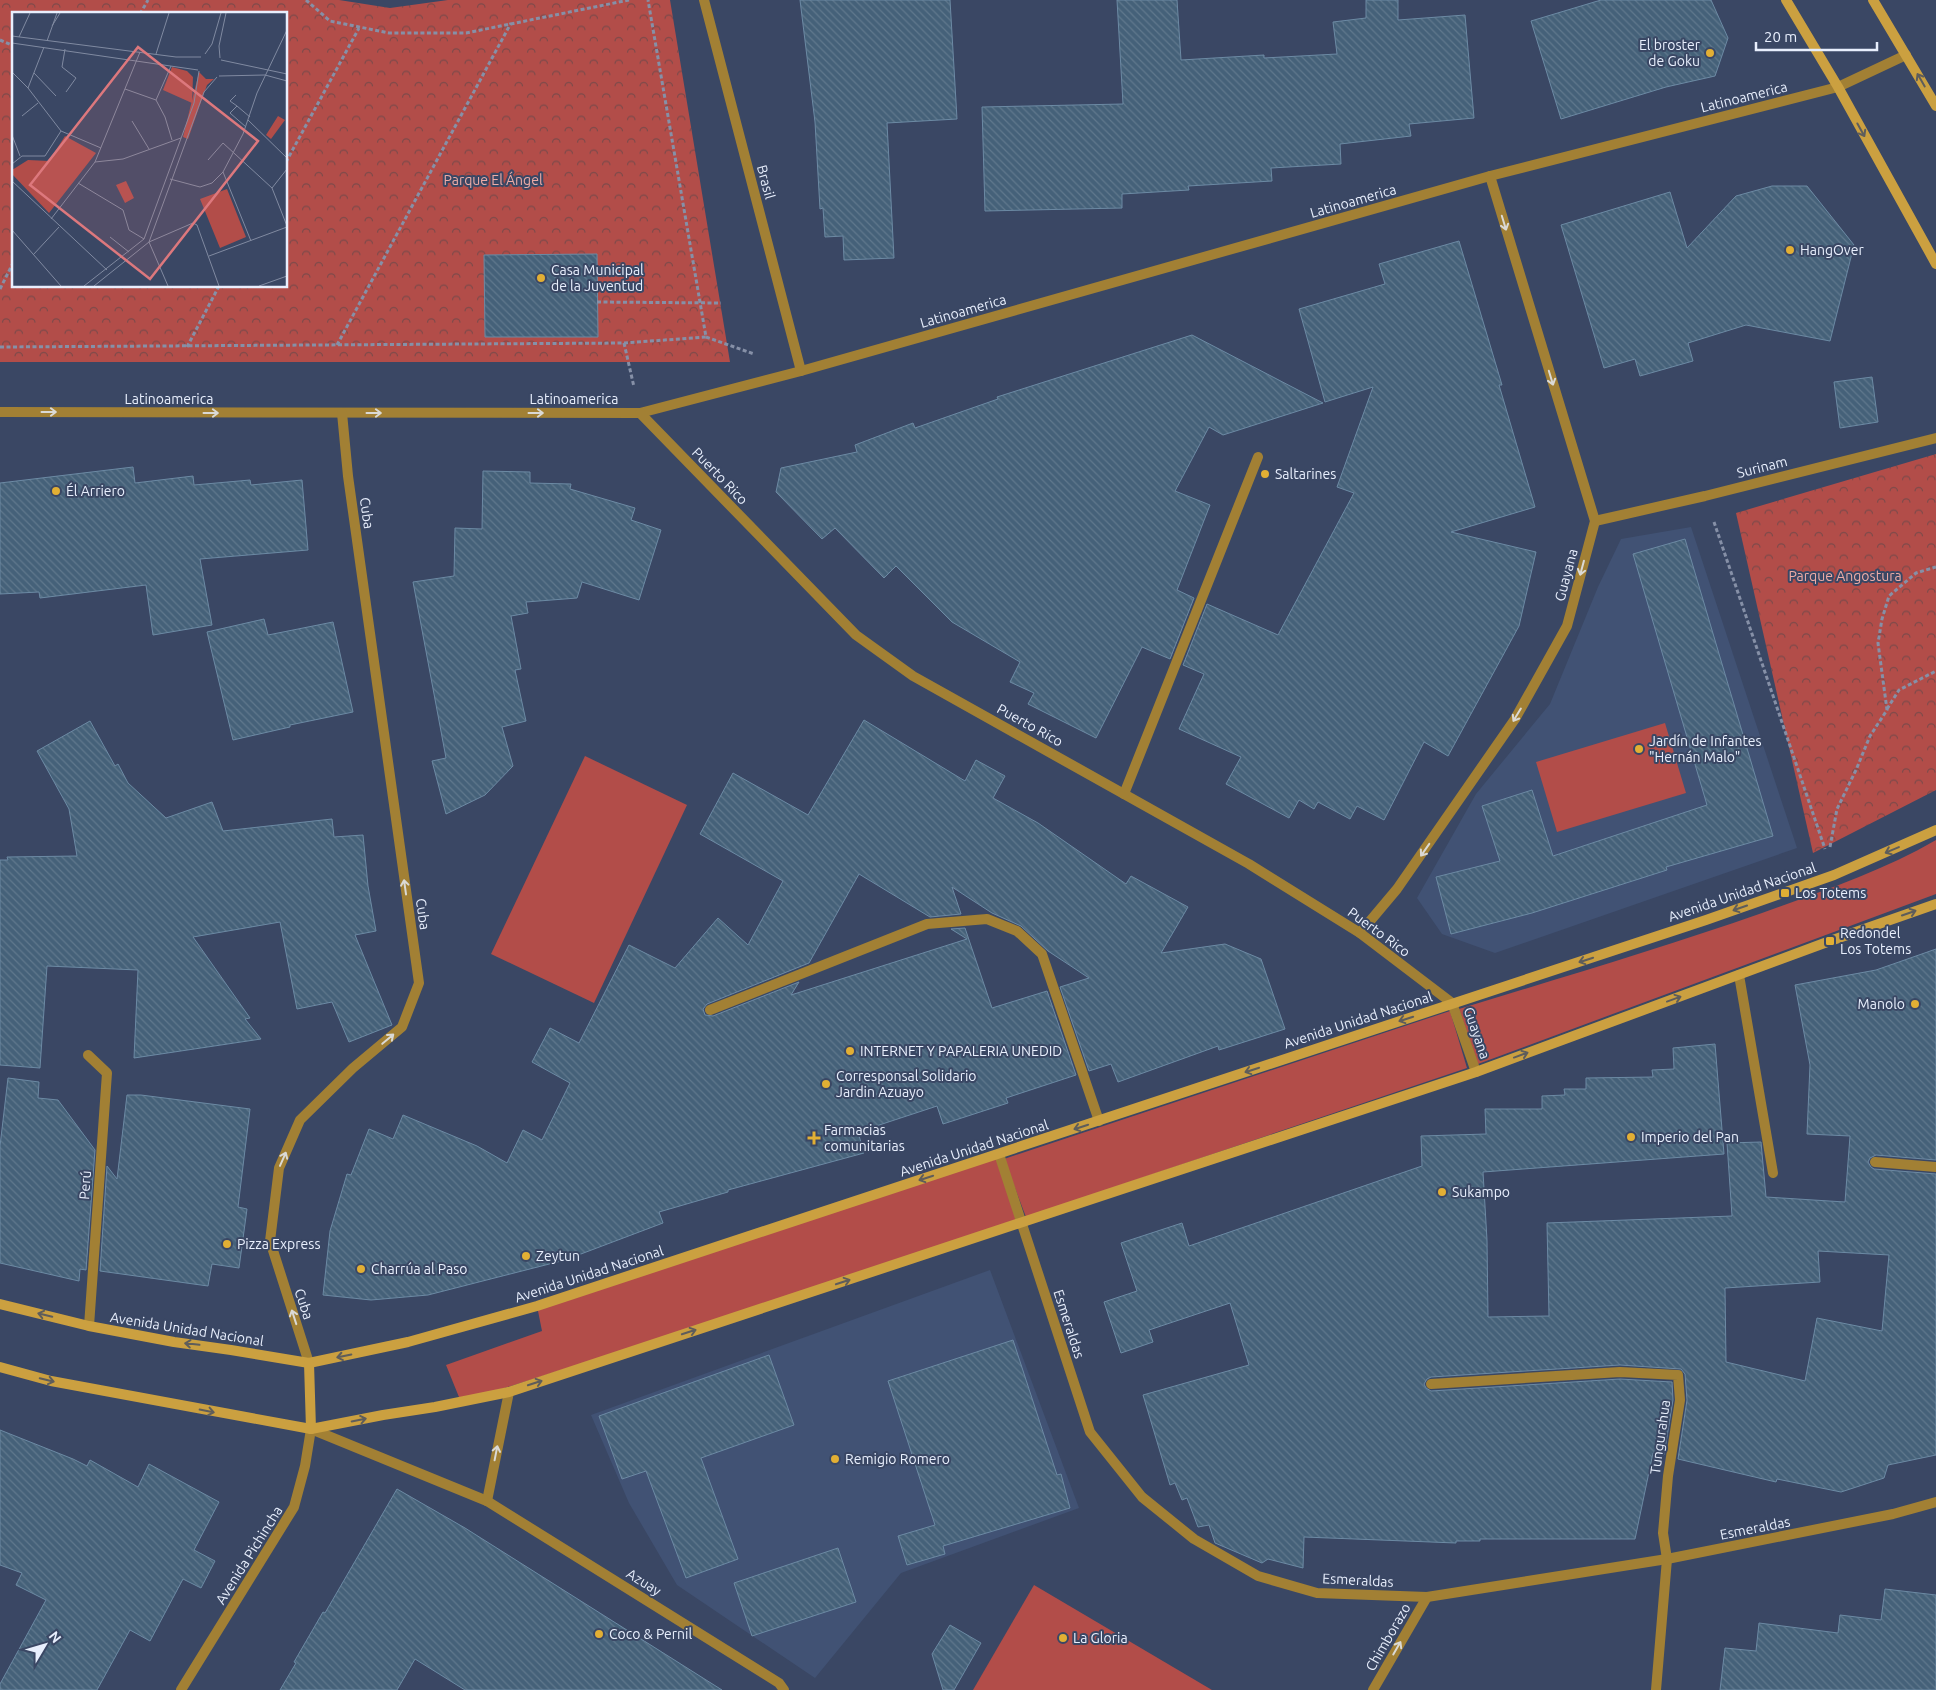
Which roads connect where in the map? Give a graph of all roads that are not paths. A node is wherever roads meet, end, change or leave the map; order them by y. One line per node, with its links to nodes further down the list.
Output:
1 (704, 0): 9 (street, Brasil)
2 (1786, 0): 5 (main road)
3 (1873, 0): 4 (main road)
4 (1906, 55): 5 (street, Latinoamerica); 6 (main road, one-way to 4)
5 (1838, 87): 7 (street, Latinoamerica); 8 (main road, one-way to 8)
6 (1936, 106)
7 (1490, 176): 9 (street, Latinoamerica); 15 (street, one-way to 15)
8 (1936, 264)
9 (801, 371): 12 (street, Latinoamerica)
10 (0, 412): 11 (street, Latinoamerica, one-way to 11)
11 (342, 413): 12 (street, Latinoamerica, one-way to 12); 33 (street, Cuba, one-way to 11)
12 (640, 413): 16 (street, Puerto Rico)
13 (1936, 438): 15 (street, Surinam)
14 (1258, 457): 16 (street)
15 (1595, 521): 19 (street, Guayana, one-way to 19)
16 (1124, 794): 19 (street, Puerto Rico)
17 (1936, 830): 21 (main road, Avenida Unidad Nacional, one-way to 21)
18 (1936, 904): 20 (main road, one-way to 18)
19 (1360, 933): 21 (street, Puerto Rico)
20 (1739, 974): 24 (main road, one-way to 20); 29 (street)
21 (1452, 1004): 24 (street, Guayana); 25 (main road, Avenida Unidad Nacional, one-way to 25)
22 (710, 1010): 25 (street)
23 (88, 1055): 32 (street, Perú)
24 (1476, 1072): 30 (main road)
25 (1098, 1121): 26 (main road, Avenida Unidad Nacional, one-way to 26)
26 (999, 1154): 30 (street, Esmeraldas); 33 (main road, Avenida Unidad Nacional, one-way to 33)
27 (1875, 1162): 28 (street)
28 (1936, 1168)
29 (1773, 1173)
30 (1022, 1223): 36 (main road, one-way to 30); 41 (street, Esmeraldas)
31 (0, 1304): 32 (main road, Avenida Unidad Nacional, one-way to 31)
32 (89, 1326): 33 (main road, Avenida Unidad Nacional, one-way to 32)
33 (309, 1363): 37 (main road, Avenida Pichincha)
34 (0, 1367): 37 (main road, one-way to 37)
35 (1431, 1384): 40 (street, Tungurahua)
36 (509, 1392): 37 (main road, one-way to 36); 38 (street, one-way to 36)
37 (311, 1429): 38 (street, Azuay); 42 (street, Avenida Pichincha)
38 (487, 1501): 43 (street, Azuay)
39 (1936, 1502): 40 (street, Esmeraldas)
40 (1667, 1559): 41 (street, Esmeraldas); 45 (street, Tungurahua)
41 (1427, 1597): 44 (street, Chimborazo, one-way to 41)
42 (182, 1690)
43 (784, 1690)
44 (1373, 1690)
45 (1656, 1690)

